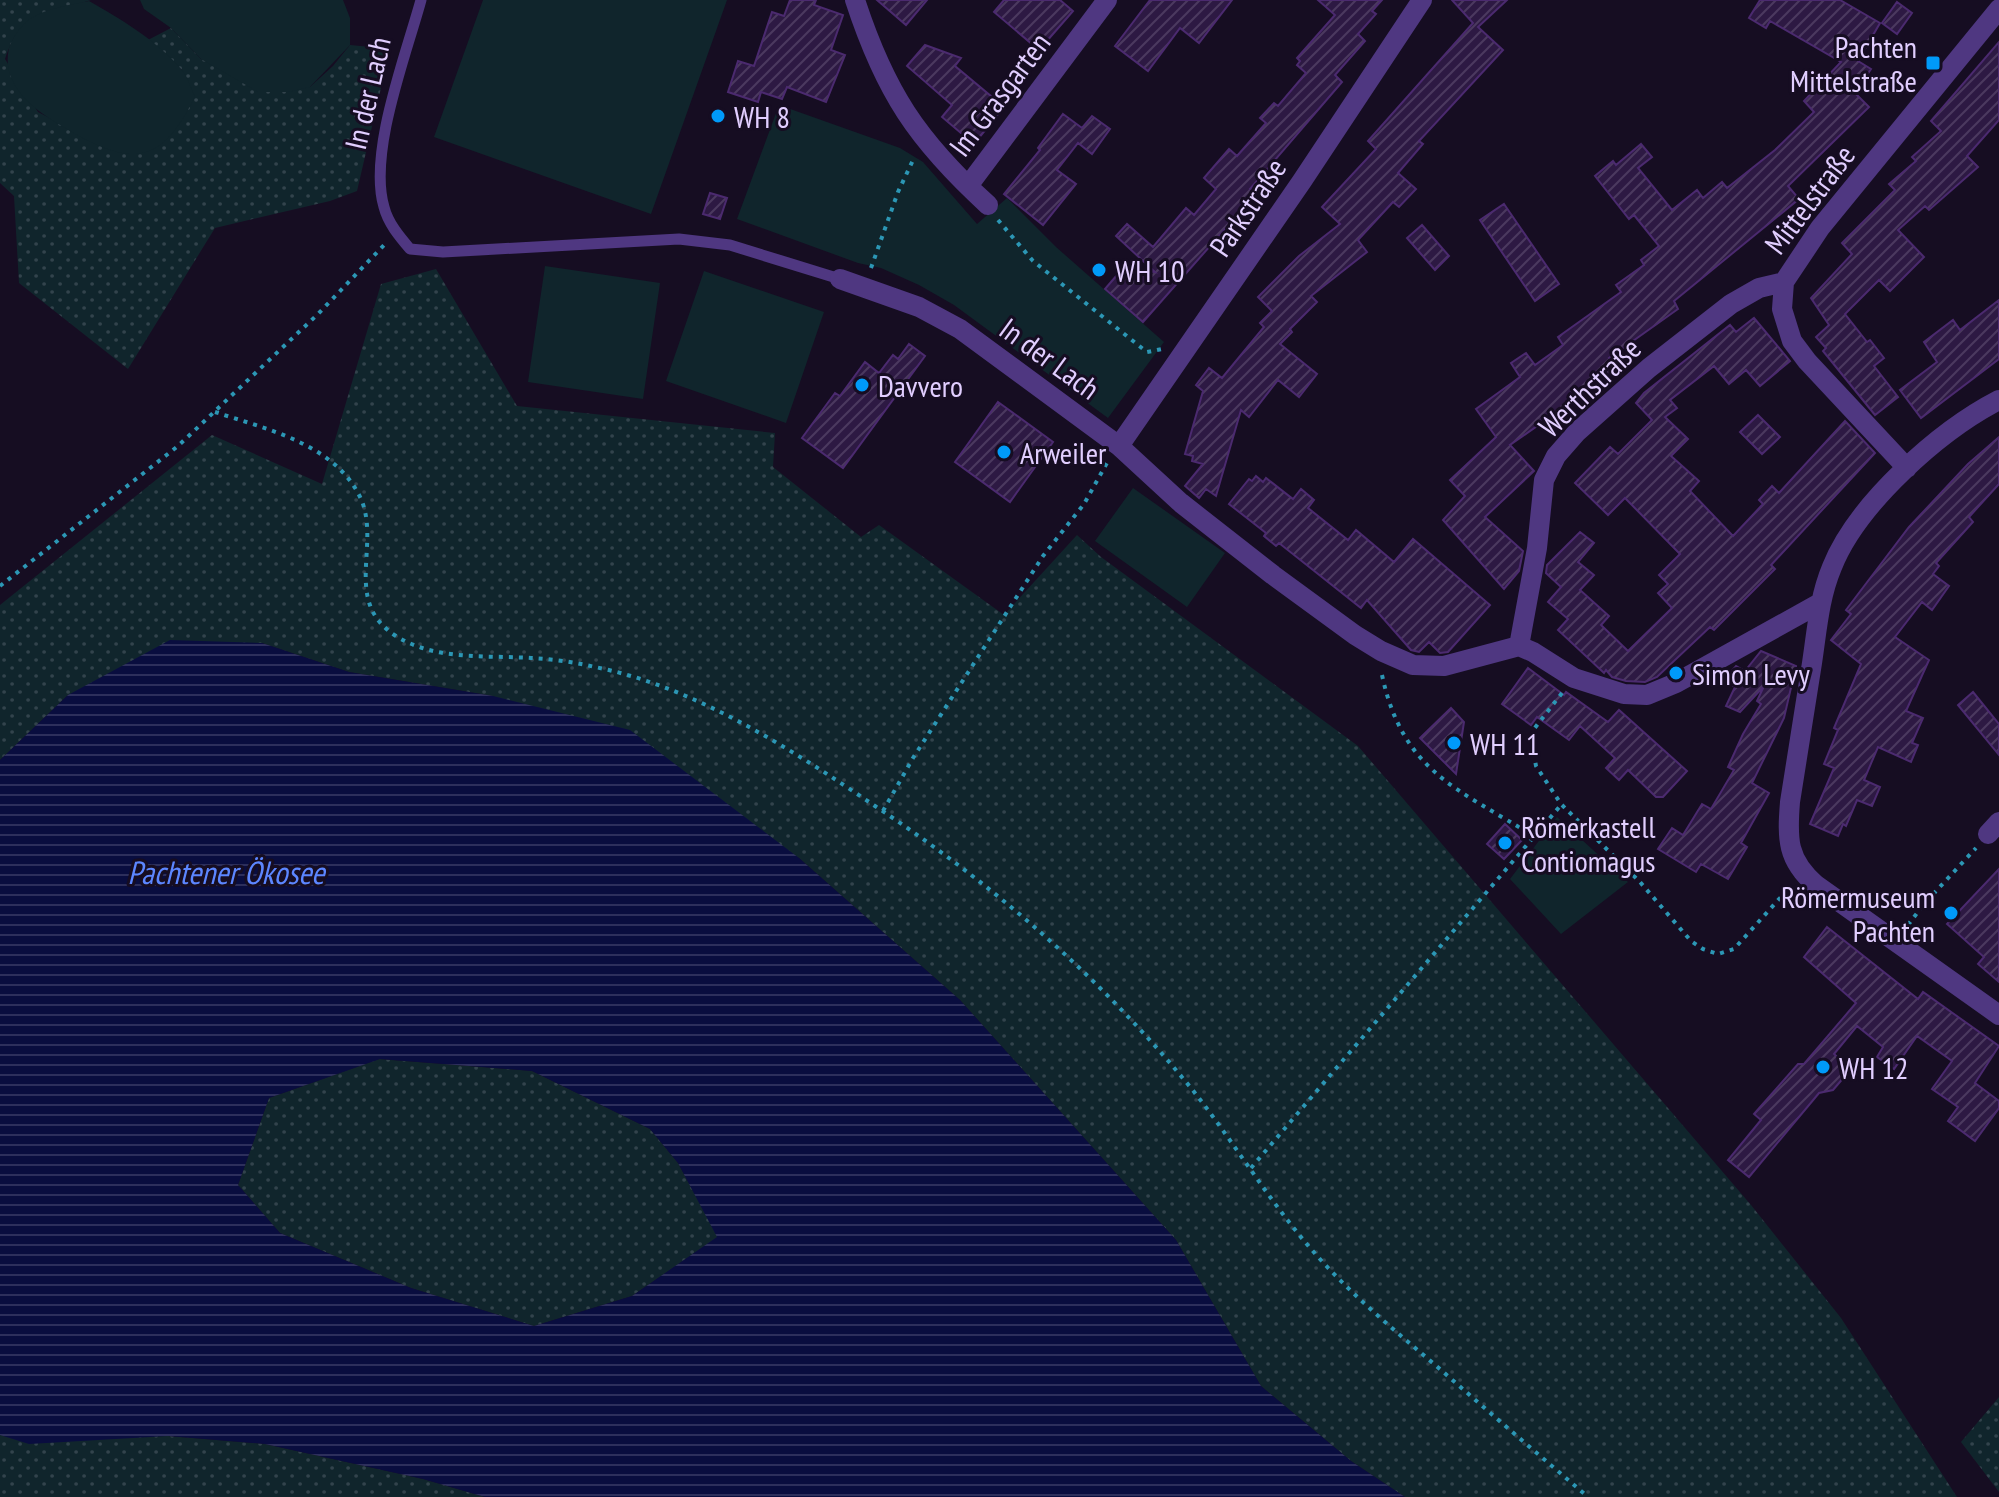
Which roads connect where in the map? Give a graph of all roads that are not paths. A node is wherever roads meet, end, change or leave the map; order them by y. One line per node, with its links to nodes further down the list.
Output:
1 (421, 0): 8 (lane, In der Lach)
2 (855, 0): 6 (street)
3 (1107, 0): 6 (street, Im Grasgarten)
4 (1422, 0): 11 (street, Parkstraße)
5 (1999, 9): 9 (street, Mittelstraße)
6 (968, 186): 7 (street)
7 (988, 205)
8 (840, 279): 11 (street, In der Lach)
9 (1784, 282): 12 (street, Mittelstraße); 14 (street, Werthstraße)
10 (1999, 400): 12 (street)
11 (1119, 446): 14 (street, In der Lach)
12 (1907, 468): 13 (street)
13 (1820, 603): 14 (street); 15 (street)
14 (1519, 646)
15 (1999, 1015)

